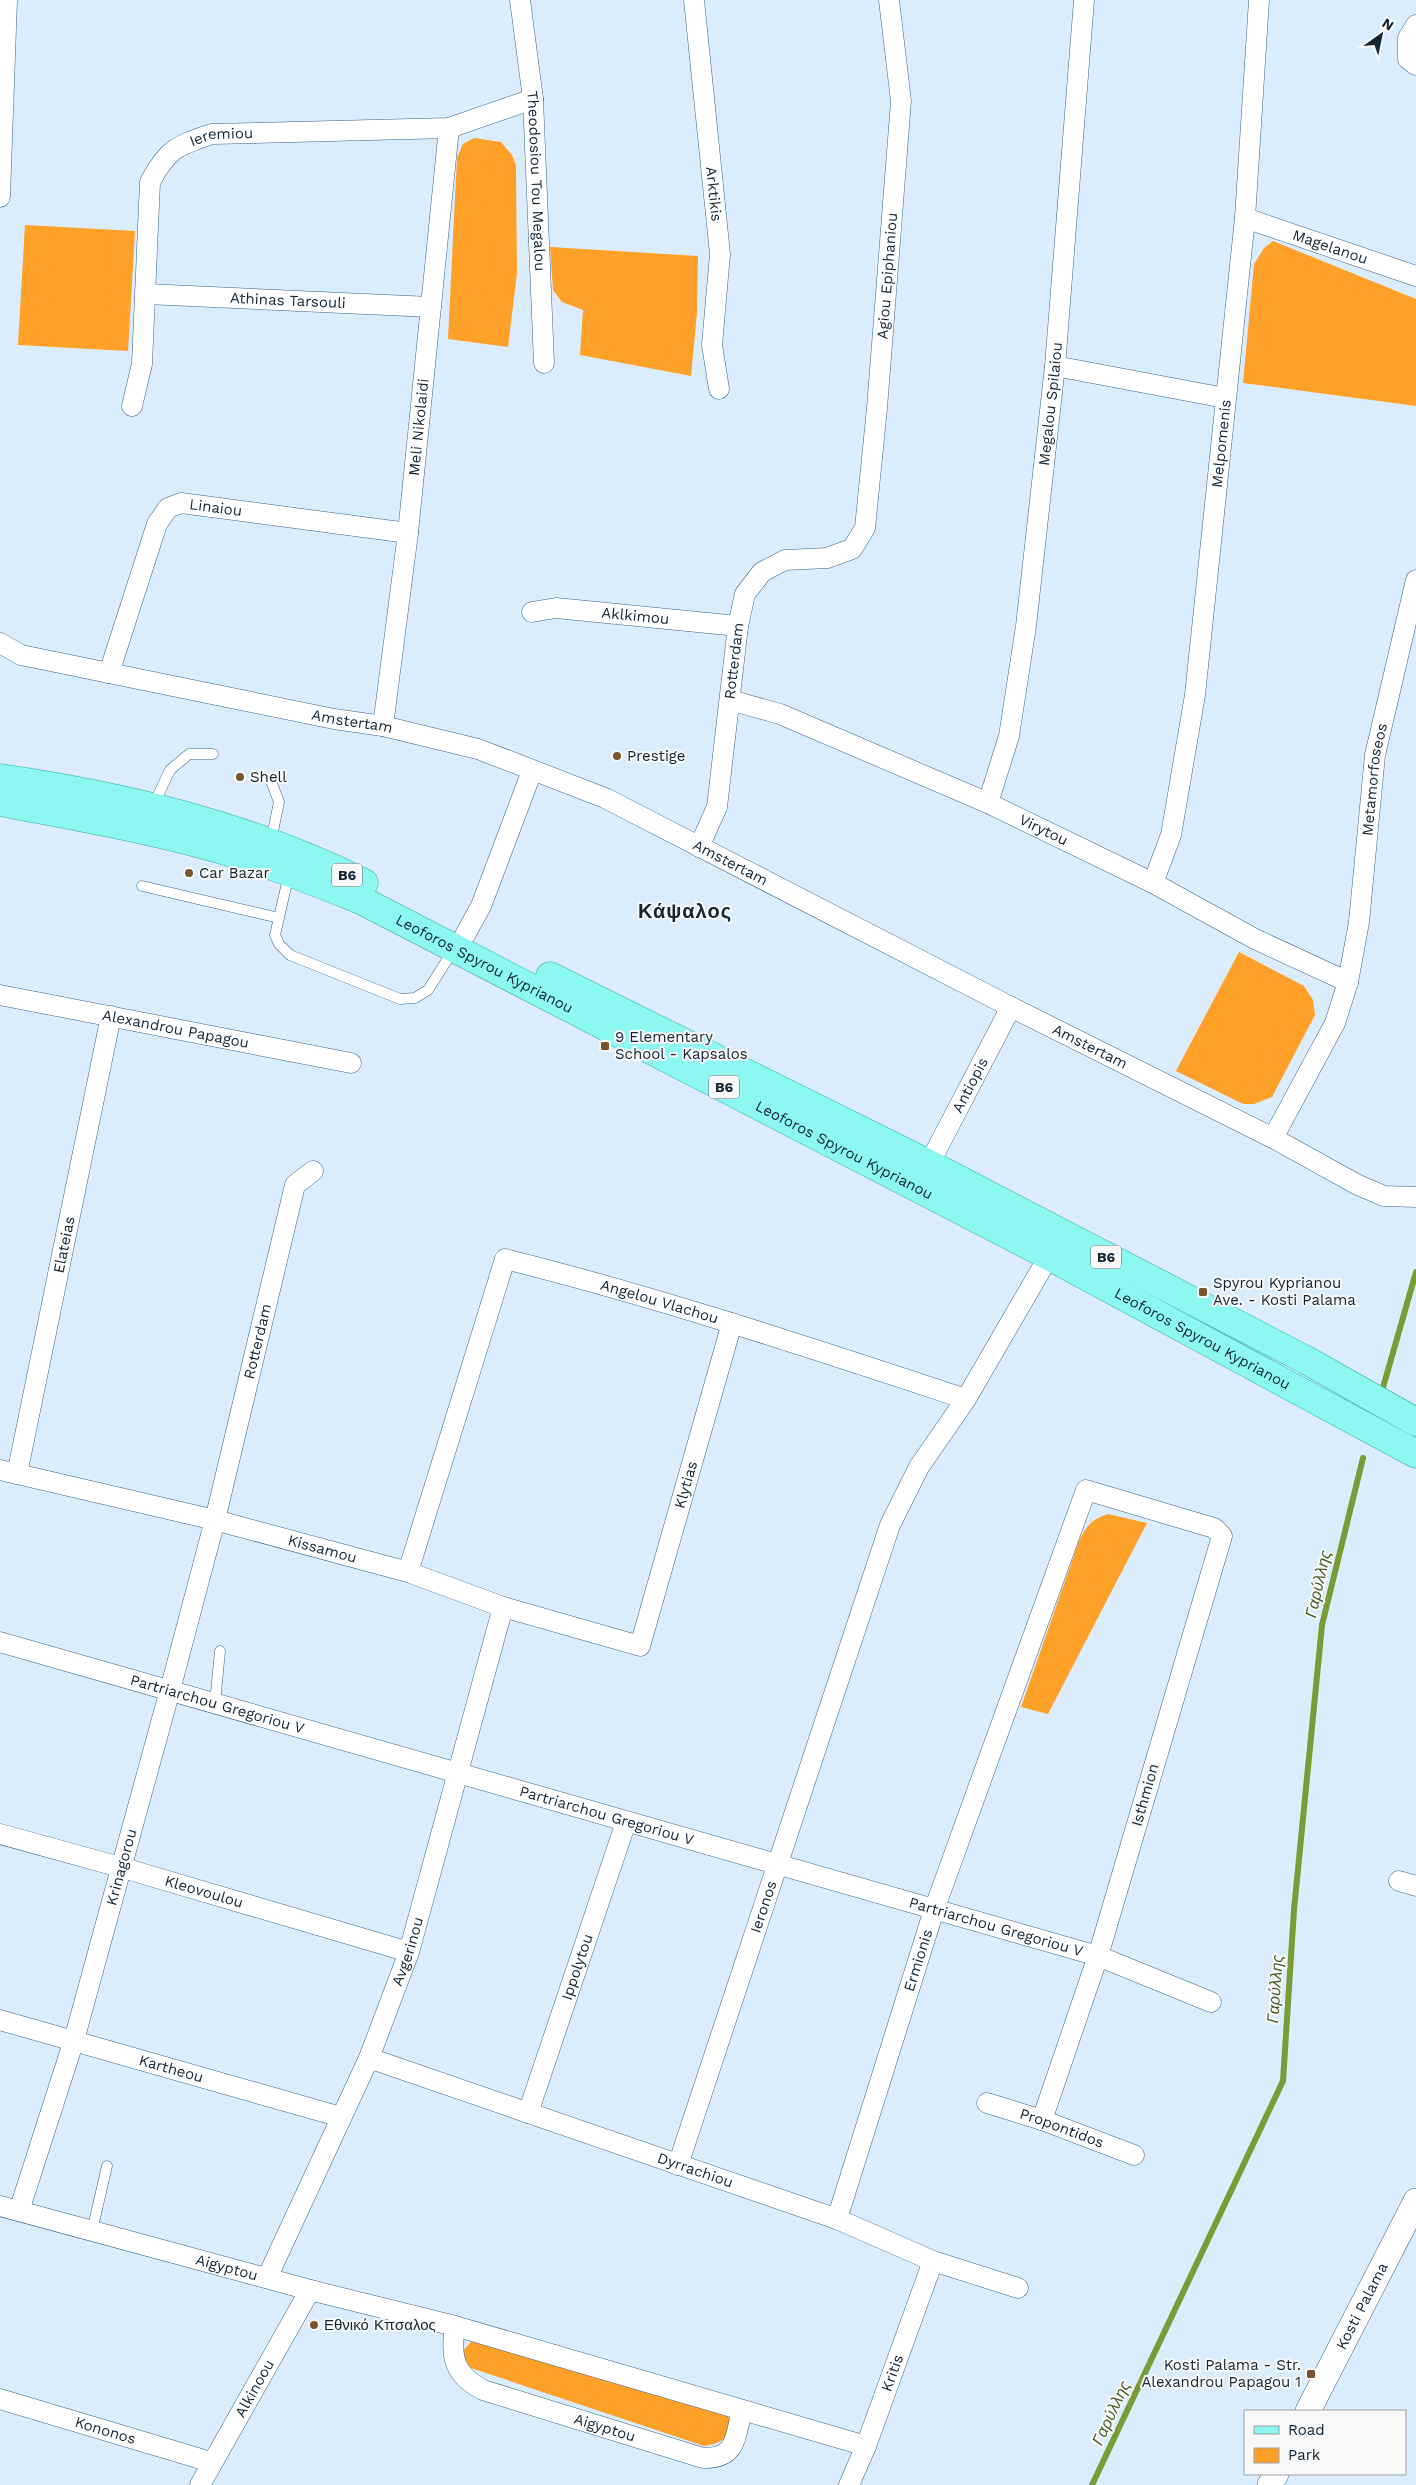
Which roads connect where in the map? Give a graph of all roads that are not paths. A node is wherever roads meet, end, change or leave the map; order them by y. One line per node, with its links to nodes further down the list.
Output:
1 (7, 0): 11 (street)
2 (520, 0): 9 (street, Theodosiou Tou Megalou)
3 (694, 0): 18 (street, Arktikis)
4 (890, 0): 22 (street, Agiou Epiphaniou)
5 (1084, 0): 17 (street, Megalou Spilaiou)
6 (1259, 0): 12 (street, Melpomenis)
7 (1416, 25): 8 (street)
8 (1416, 65)
9 (533, 99): 10 (street, Ieremiou); 16 (street, Theodosiou Tou Megalou)
10 (449, 128): 14 (street, Ieremiou); 15 (street, Meli Nikolaidi)
11 (0, 197)
12 (1245, 218): 13 (street, Magelanou); 19 (street, Melpomenis)
13 (1416, 276)
14 (146, 294): 15 (street, Athinas Tarsouli); 20 (street, Ieremiou)
15 (431, 306): 21 (street, Meli Nikolaidi)
16 (544, 364)
17 (1055, 366): 19 (street); 35 (street, Megalou Spilaiou)
18 (719, 389)
19 (1225, 398): 40 (street, Melpomenis)
20 (132, 406)
21 (408, 533): 27 (street, Linaiou); 29 (street, Meli Nikolaidi)
22 (852, 549): 25 (street, Rotterdam)
23 (1416, 580): 44 (street, Metamorfoseos)
24 (532, 612): 25 (street, Aklkimou)
25 (738, 626): 28 (street, Rotterdam)
26 (0, 643): 27 (street, Amstertam)
27 (109, 673): 29 (street, Amstertam)
28 (730, 700): 35 (street, Virytou); 38 (street, Rotterdam)
29 (383, 726): 31 (street, Amstertam)
30 (213, 754): 36 (lane)
31 (532, 771): 38 (street, Amstertam); 43 (street)
32 (0, 778): 36 (main road, Leoforos Spyrou Kyprianou / B6)
33 (271, 782): 37 (lane)
34 (0, 802): 39 (main road, Leoforos Spyrou Kyprianou / B6)
35 (988, 803): 40 (street, Virytou)
36 (153, 806): 37 (main road, Leoforos Spyrou Kyprianou / B6)
37 (271, 842): 43 (main road, Leoforos Spyrou Kyprianou / B6)
38 (700, 847): 46 (street, Amstertam)
39 (289, 872): 42 (lane); 43 (main road, Leoforos Spyrou Kyprianou / B6)
40 (1152, 883): 44 (street, Virytou)
41 (142, 886): 42 (lane)
42 (279, 918): 43 (lane)
43 (460, 941): 50 (main road, Leoforos Spyrou Kyprianou / B6); 53 (main road, Leoforos Spyrou Kyprianou / B6)
44 (1348, 982): 49 (street, Metamorfoseos)
45 (0, 994): 47 (street, Alexandrou Papagou)
46 (1011, 1007): 49 (street, Amstertam); 50 (street, Antiopis)
47 (111, 1016): 48 (street, Alexandrou Papagou); 58 (street, Elateias)
48 (351, 1063)
49 (1273, 1138): 52 (street, Amstertam)
50 (929, 1164): 56 (main road, Leoforos Spyrou Kyprianou / B6)
51 (313, 1171): 60 (street, Rotterdam)
52 (1416, 1198)
53 (1049, 1256): 55 (street); 57 (main road, Leoforos Spyrou Kyprianou / B6)
54 (732, 1323): 55 (street, Angelou Vlachou); 61 (street, Angelou Vlachou); 64 (street, Klytias)
55 (966, 1399): 72 (street, Ieronos)
56 (1416, 1422)
57 (1416, 1454)
58 (9, 1472): 60 (street, Kissamou)
59 (1158, 1510): 73 (street, Ermionis); 75 (street, Isthmion)
60 (215, 1520): 61 (street, Kissamou); 66 (street, Krinagorou)
61 (408, 1572): 62 (street, Kissamou)
62 (503, 1607): 64 (street, Kissamou); 68 (street, Avgerinou)
63 (0, 1642): 66 (street, Partriarchou Gregoriou V)
64 (640, 1646)
65 (220, 1651): 67 (lane)
66 (170, 1690): 67 (street, Partriarchou Gregoriou V); 71 (street, Krinagorou)
67 (215, 1703): 68 (street, Partriarchou Gregoriou V)
68 (458, 1772): 69 (street, Partriarchou Gregoriou V); 74 (street, Avgerinou)
69 (626, 1822): 72 (street, Partriarchou Gregoriou V); 81 (street, Ippolytou)
70 (0, 1834): 71 (street, Kleovoulou)
71 (120, 1866): 74 (street, Kleovoulou); 78 (street, Krinagorou)
72 (778, 1866): 73 (street, Partriarchou Gregoriou V); 85 (street, Ieronos)
73 (934, 1910): 75 (street, Partriarchou Gregoriou V); 90 (street, Ermionis)
74 (409, 1952): 79 (street, Avgerinou)
75 (1098, 1956): 76 (street, Partriarchou Gregoriou V); 83 (street, Isthmion)
76 (1210, 2002)
77 (0, 2020): 78 (street, Kartheou)
78 (74, 2040): 82 (street, Kartheou); 89 (street, Krinagorou)
79 (369, 2058): 81 (street, Dyrrachiou); 82 (street, Avgerinou)
80 (987, 2103): 83 (street, Propontidos)
81 (528, 2113): 85 (street, Dyrrachiou)
82 (341, 2116): 94 (street, Avgerinou)
83 (1042, 2120): 84 (street, Propontidos)
84 (1134, 2155)
85 (678, 2164): 90 (street, Dyrrachiou)
86 (107, 2166): 91 (lane)
87 (1416, 2201): 92 (street, Kosti Palama)
88 (0, 2206): 89 (street, Aigyptou)
89 (20, 2212): 91 (street, Aigyptou)
90 (837, 2219): 93 (street, Dyrrachiou)
91 (92, 2231): 94 (street, Aigyptou)
92 (1408, 2234): 100 (street, Kosti Palama)
93 (933, 2261): 95 (street, Dyrrachiou); 101 (street, Kritis)
94 (267, 2278): 96 (street, Aigyptou)
95 (1018, 2288)
96 (310, 2290): 97 (street, Aigyptou); 102 (street, Alkinoou)
97 (455, 2326): 99 (street, Aigyptou); 99 (street, Aigyptou)
98 (0, 2399): 102 (street, Kononos)
99 (742, 2410): 101 (street, Aigyptou)
100 (1309, 2410)
101 (866, 2446): 104 (street, Kritis)
102 (211, 2462): 103 (street, Alkinoou)
103 (200, 2485)
104 (849, 2485)

